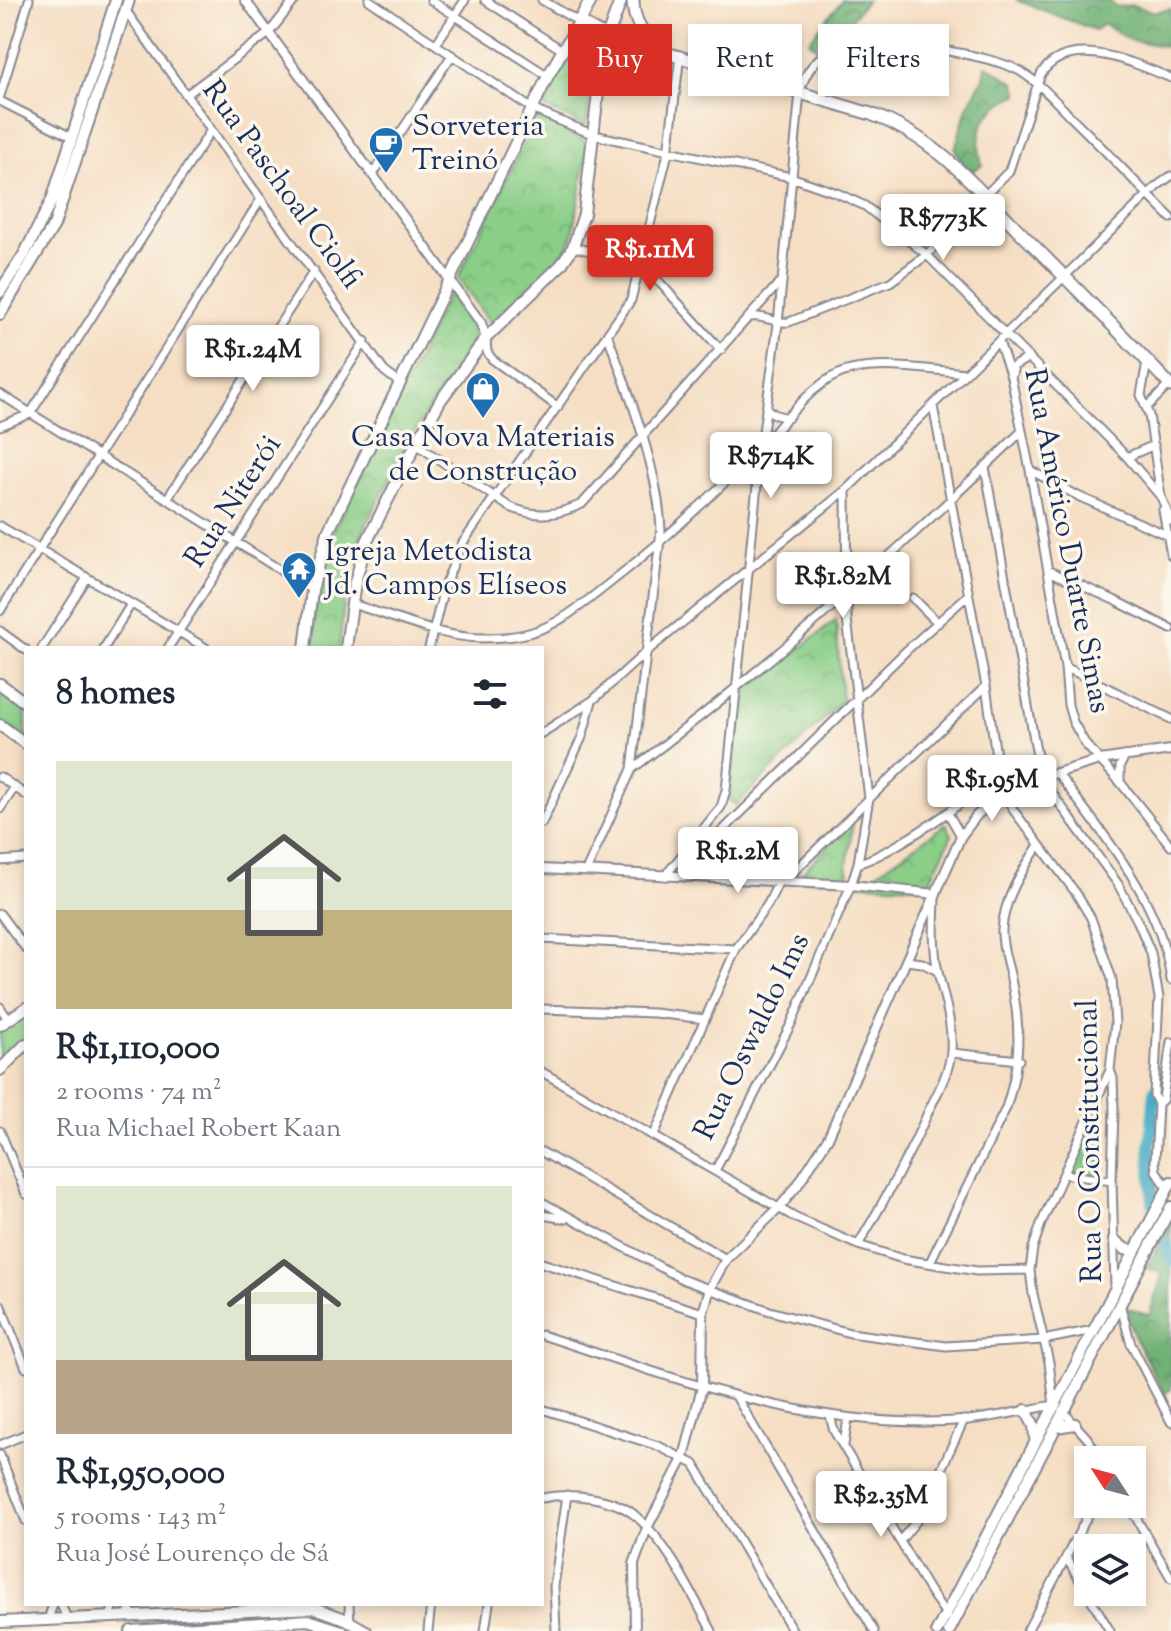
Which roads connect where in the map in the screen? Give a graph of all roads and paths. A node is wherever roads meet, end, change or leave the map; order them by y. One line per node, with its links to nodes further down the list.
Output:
1 (29, 0): 34 (street)
2 (116, 0): 38 (main road)
3 (245, 0): 19 (street)
4 (295, 0): 19 (street)
5 (369, 0): 20 (street)
6 (431, 0): 15 (street)
7 (465, 0): 15 (street)
8 (485, 0): 21 (street)
9 (542, 0): 16 (street)
10 (583, 0): 11 (street)
11 (590, 0): 16 (main road)
12 (621, 0): 18 (main road)
13 (633, 0): 24 (main road)
14 (127, 5): 31 (street, Rua Paschoal Ciolfi); 39 (main road)
15 (455, 15): 20 (street); 26 (street)
16 (579, 22): 17 (main road); 21 (main road)
17 (583, 24)
18 (612, 24)
19 (269, 33): 31 (street); 41 (street)
20 (436, 44): 23 (street)
21 (562, 50): 26 (main road)
22 (672, 53): 24 (main road)
23 (452, 55): 35 (street); 41 (street)
24 (680, 55): 25 (main road); 40 (street)
25 (688, 57)
26 (548, 76): 35 (main road)
27 (1171, 78): 28 (street)
28 (1038, 83): 29 (street); 44 (street); 45 (street)
29 (802, 84)
30 (802, 93): 45 (main road)
31 (186, 95): 36 (street, Rua Paschoal Ciolfi)
32 (599, 96): 37 (main road)
33 (800, 96): 43 (street)
34 (0, 98): 38 (street)
35 (534, 110): 37 (street); 53 (main road)
36 (211, 130): 46 (street, Rua Paschoal Ciolfi); 78 (street)
37 (594, 135): 40 (street); 48 (main road)
38 (71, 137): 39 (street); 55 (main road)
39 (83, 142): 56 (main road)
40 (668, 153): 43 (street); 50 (street)
41 (373, 174): 53 (street)
42 (1171, 176): 44 (street)
43 (791, 177): 49 (street); 54 (street)
44 (1148, 195): 47 (street); 52 (street)
45 (985, 198): 49 (street); 52 (main road)
46 (261, 199): 51 (street, Rua Paschoal Ciolfi); 86 (street)
47 (1171, 218)
48 (573, 247): 50 (street); 61 (main road)
49 (927, 255): 58 (street); 59 (street)
50 (642, 263): 60 (street); 64 (street)
51 (314, 271): 62 (street, Rua Paschoal Ciolfi); 94 (street)
52 (1065, 276): 59 (street); 68 (main road)
53 (450, 281): 61 (street); 71 (main road)
54 (782, 281): 57 (street); 58 (street)
55 (0, 292)
56 (0, 314)
57 (751, 317): 58 (street); 64 (street)
58 (778, 324): 77 (street)
59 (1007, 335): 63 (street); 65 (street)
60 (608, 336): 75 (street); 82 (street)
61 (486, 338): 66 (street); 67 (main road)
62 (365, 341): 71 (street, Rua Paschoal Ciolfi); 100 (street, Rua Niterói)
63 (999, 342): 69 (street); 70 (street, Rua Américo Duarte Simas)
64 (721, 350): 82 (street)
65 (1029, 357): 70 (street); 87 (street)
66 (492, 359): 67 (street); 75 (street)
67 (469, 361): 83 (main road)
68 (1147, 362): 72 (main road); 76 (street)
69 (966, 373): 74 (street); 79 (street)
70 (1011, 377): 81 (street, Rua Américo Duarte Simas)
71 (401, 384): 107 (main road)
72 (1170, 385): 76 (street)
73 (0, 394): 78 (street)
74 (933, 406): 92 (street); 96 (street)
75 (558, 407): 95 (street)
76 (1147, 407): 84 (street)
77 (766, 409): 79 (street); 85 (street)
78 (30, 414): 80 (street); 86 (street)
79 (788, 418): 85 (street)
80 (0, 426)
81 (1021, 432): 88 (street); 89 (street, Rua Américo Duarte Simas)
82 (642, 439): 95 (street); 101 (street)
83 (416, 444): 95 (street); 112 (main road)
84 (1154, 445): 87 (street); 93 (street)
85 (761, 446): 90 (street); 91 (street)
86 (97, 456): 94 (street); 102 (street)
87 (1127, 457): 93 (street)
88 (985, 467): 96 (street); 145 (street)
89 (1030, 470): 99 (street); 104 (street, Rua Américo Duarte Simas)
90 (730, 478): 91 (street); 101 (street)
91 (758, 484): 105 (street)
92 (846, 490): 105 (street); 109 (street, Rua Oswaldo Ims)
93 (1161, 497): 97 (street); 99 (street)
94 (167, 499): 100 (street)
95 (495, 499): 115 (street)
96 (951, 499): 108 (street); 109 (street)
97 (1171, 521)
98 (0, 526): 102 (street)
99 (1169, 536): 103 (street)
100 (236, 543): 107 (street); 118 (street, Rua Niterói)
101 (659, 545): 115 (street); 127 (street)
102 (40, 549): 106 (street); 113 (street)
103 (1171, 555)
104 (1049, 571): 116 (street); 128 (street, Rua Américo Duarte Simas)
105 (747, 573): 127 (street); 131 (street)
106 (87, 578): 111 (street); 119 (street)
107 (312, 590): 123 (main road)
108 (967, 596): 114 (street); 130 (street)
109 (846, 597): 131 (street); 132 (street, Rua Oswaldo Ims)
110 (913, 598): 114 (street)
111 (131, 604): 118 (street); 120 (street)
112 (352, 604): 115 (street); 124 (main road)
113 (0, 611)
114 (938, 623): 132 (street)
115 (434, 629): 125 (street)
116 (1171, 629)
117 (0, 631): 126 (street)
118 (178, 632): 121 (street, Rua Niterói); 122 (street)
119 (43, 646)
120 (105, 646)
121 (169, 646)
122 (202, 646)
123 (305, 646)
124 (346, 646)
125 (430, 646)
126 (24, 649)
127 (646, 652): 133 (street); 142 (street)
128 (1065, 667): 135 (street); 141 (street, Rua Américo Duarte Simas)
129 (0, 684): 134 (main road)
130 (986, 686): 148 (street); 150 (street)
131 (735, 688): 142 (street); 151 (street)
132 (858, 699): 150 (street, Rua Oswaldo Ims); 154 (street)
133 (592, 701): 137 (street); 155 (street)
134 (24, 702)
135 (1171, 719)
136 (0, 725): 138 (main road)
137 (544, 732)
138 (24, 743)
139 (1171, 750): 140 (street)
140 (1125, 756): 141 (street); 146 (street)
141 (1100, 760): 143 (street); 146 (street, Rua Américo Duarte Simas)
142 (632, 769): 163 (street)
143 (1058, 774): 145 (street); 175 (street)
144 (0, 777): 147 (street)
145 (1041, 778): 148 (street); 188 (street)
146 (1120, 782): 158 (street, Rua Américo Duarte Simas)
147 (15, 787): 149 (street); 152 (street)
148 (1004, 788): 153 (street); 156 (street); 157 (street, Rua O Constitucional)
149 (24, 794)
150 (869, 798): 161 (street, Rua Oswaldo Ims); 166 (street)
151 (721, 807): 154 (street); 164 (street)
152 (0, 809)
153 (948, 813): 156 (street); 161 (street)
154 (737, 818): 165 (street)
155 (544, 819)
156 (961, 836): 168 (street)
157 (1039, 845): 184 (street); 186 (street, Rua O Constitucional)
158 (1171, 846)
159 (24, 859): 160 (street)
160 (0, 861)
161 (858, 863): 167 (street, Rua Oswaldo Ims)
162 (544, 869): 163 (street)
163 (586, 871): 164 (street)
164 (665, 876): 165 (street)
165 (690, 876): 166 (street)
166 (778, 883): 167 (street); 172 (street)
167 (851, 885): 168 (street); 192 (street, Rua Oswaldo Ims)
168 (936, 894): 173 (street); 174 (street)
169 (0, 914): 171 (street)
170 (544, 939): 172 (street)
171 (24, 946)
172 (736, 949): 179 (street)
173 (906, 961): 174 (street); 199 (street)
174 (938, 971): 183 (street)
175 (1171, 980)
176 (0, 1007): 180 (street)
177 (24, 1009): 180 (main road)
178 (544, 1009): 179 (street)
179 (705, 1019): 190 (street)
180 (4, 1022)
181 (1171, 1042): 188 (street)
182 (24, 1046): 185 (main road)
183 (952, 1053): 184 (street); 203 (street)
184 (1019, 1060): 206 (street)
185 (0, 1070)
186 (1110, 1070): 193 (street); 194 (street, Rua O Constitucional)
187 (544, 1073): 190 (street)
188 (1158, 1104): 195 (street)
189 (0, 1131): 196 (street)
190 (654, 1135): 192 (street)
191 (544, 1153): 205 (street)
192 (715, 1171): 199 (street)
193 (1064, 1174): 194 (street); 208 (street)
194 (1112, 1181): 202 (street, Rua O Constitucional)
195 (1169, 1185): 204 (main road)
196 (24, 1189)
197 (544, 1203): 201 (street)
198 (1171, 1207): 212 (main road)
199 (779, 1208): 203 (street); 205 (street)
200 (544, 1215): 201 (street)
201 (572, 1220): 210 (street)
202 (1114, 1240): 204 (main road); 209 (street, Rua O Constitucional)
203 (858, 1245): 206 (street)
204 (1134, 1251): 209 (main road)
205 (726, 1259): 210 (street)
206 (930, 1262): 208 (street)
207 (544, 1264): 213 (street)
208 (1030, 1270): 216 (street)
209 (1115, 1287): 212 (street, Rua O Constitucional); 214 (main road)
210 (710, 1288): 213 (street); 216 (street)
211 (0, 1304): 217 (street)
212 (1120, 1304): 220 (main road); 226 (street, Rua O Constitucional)
213 (703, 1313): 218 (street)
214 (1093, 1330): 216 (street); 220 (main road)
215 (544, 1336): 218 (street)
216 (1043, 1340): 220 (street)
217 (24, 1363)
218 (702, 1387): 219 (street); 235 (street)
219 (737, 1398): 223 (street); 272 (street)
220 (1059, 1408): 222 (street); 227 (street); 228 (main road); 230 (main road)
221 (544, 1410): 235 (street)
222 (1026, 1410): 225 (street); 230 (main road)
223 (830, 1416): 224 (street); 232 (street)
224 (848, 1418): 225 (street); 232 (street)
225 (964, 1420): 242 (street)
226 (1171, 1422)
227 (1075, 1424): 228 (main road); 233 (street)
228 (1056, 1427): 260 (main road)
229 (24, 1435): 231 (street)
230 (1035, 1441): 260 (main road)
231 (0, 1445)
232 (844, 1445): 242 (street)
233 (1091, 1446)
234 (0, 1455): 238 (street)
235 (684, 1457): 241 (street); 271 (street)
236 (567, 1495): 237 (street); 241 (street); 268 (street)
237 (544, 1498)
238 (24, 1516)
239 (1087, 1518): 243 (street)
240 (1136, 1518): 244 (street)
241 (647, 1528): 269 (street); 270 (street)
242 (900, 1541): 260 (street)
243 (1066, 1557): 262 (street); 274 (street)
244 (1171, 1578)
245 (52, 1606): 258 (street)
246 (62, 1606): 257 (street)
247 (113, 1606): 255 (street)
248 (127, 1606): 254 (street)
249 (320, 1606): 253 (street)
250 (349, 1606): 259 (street)
251 (431, 1606): 266 (street)
252 (489, 1606): 267 (street)
253 (314, 1608): 254 (main road); 259 (main road)
254 (134, 1616): 255 (main road)
255 (110, 1617): 257 (main road)
256 (1, 1619): 258 (main road)
257 (67, 1619): 258 (main road)
258 (48, 1620)
259 (350, 1622): 265 (main road)
260 (948, 1623): 273 (main road)
261 (287, 1626): 263 (main road); 264 (main road)
262 (1028, 1630)
263 (131, 1631)
264 (342, 1631)
265 (366, 1631)
266 (428, 1631)
267 (485, 1631)
268 (556, 1631)
269 (635, 1631)
270 (712, 1631)
271 (793, 1631)
272 (874, 1631)
273 (937, 1631)
274 (1110, 1631)

